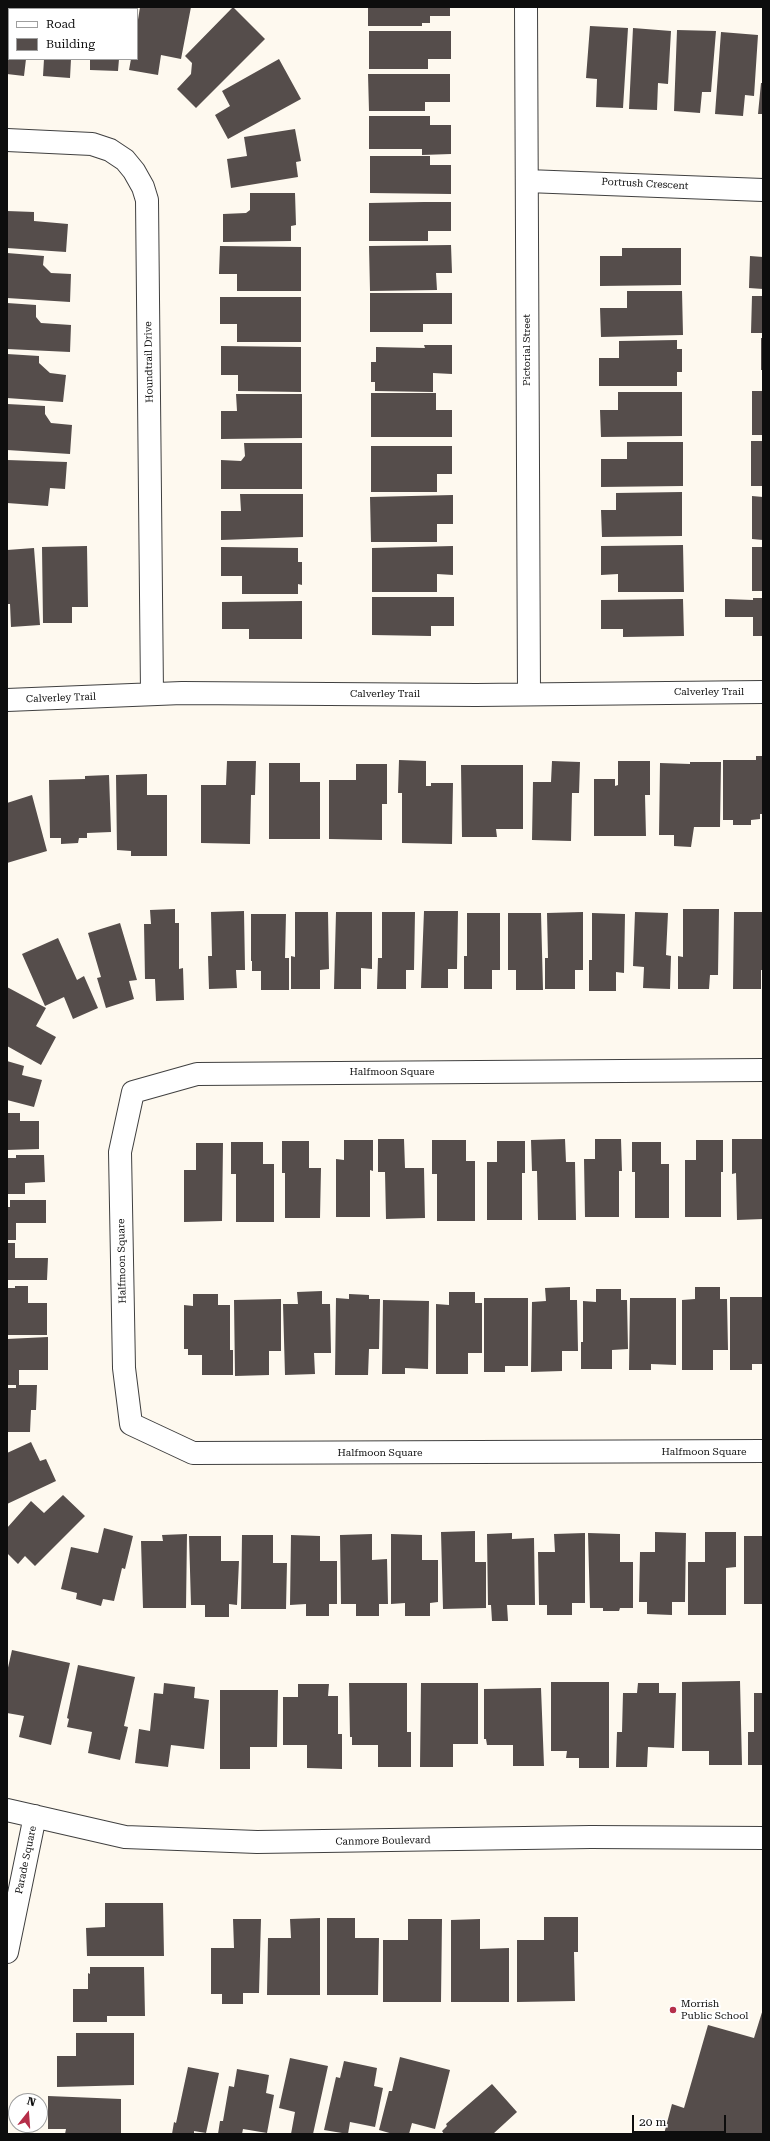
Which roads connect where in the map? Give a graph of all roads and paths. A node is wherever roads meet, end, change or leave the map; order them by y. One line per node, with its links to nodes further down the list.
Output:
1 (526, 7): 3 (street, Pictorial Street)
2 (7, 140): 6 (street, Houndtrail Drive)
3 (527, 181): 4 (street, Portrush Crescent); 7 (street, Pictorial Street)
4 (763, 190)
5 (763, 692): 7 (street, Calverley Trail)
6 (152, 693): 7 (street, Calverley Trail); 8 (street, Calverley Trail)
7 (529, 693)
8 (7, 700)
9 (763, 1070): 10 (street, Halfmoon Square)
10 (763, 1452)
11 (7, 1810): 12 (street, Canmore Boulevard)
12 (35, 1816): 13 (street, Canmore Boulevard); 14 (street, Parade Square)
13 (763, 1838)
14 (7, 1952)

